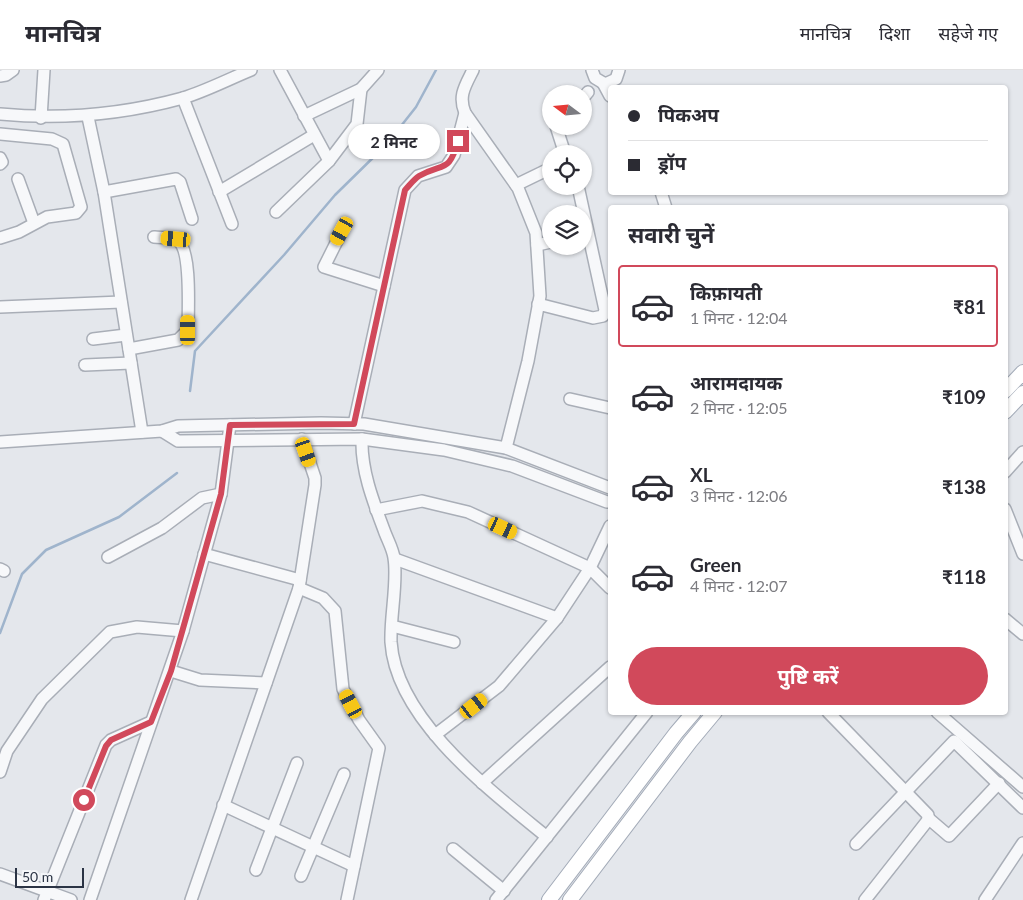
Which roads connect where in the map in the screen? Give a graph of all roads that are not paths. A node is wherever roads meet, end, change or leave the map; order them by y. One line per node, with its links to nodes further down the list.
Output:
1 (13, 70): 8 (street)
2 (44, 70): 18 (street)
3 (251, 70): 13 (street)
4 (280, 70): 17 (street)
5 (378, 70): 11 (street)
6 (473, 70): 14 (street)
7 (592, 70): 10 (street)
8 (0, 76)
9 (617, 79): 10 (street)
10 (603, 83): 12 (street)
11 (361, 89): 17 (street); 22 (street)
12 (608, 92)
13 (183, 98): 16 (street); 28 (street)
14 (465, 113): 26 (street); 39 (street)
15 (0, 114): 18 (street)
16 (88, 116): 18 (street); 27 (street)
17 (304, 116): 20 (street)
18 (42, 118)
19 (0, 134): 31 (street)
20 (314, 135): 22 (street); 28 (street)
21 (0, 158): 23 (street)
22 (329, 161): 29 (street)
23 (0, 164)
24 (542, 173): 26 (street)
25 (18, 179): 31 (street)
26 (516, 186): 37 (street)
27 (104, 192): 30 (street); 40 (street)
28 (219, 192): 32 (street)
29 (276, 212)
30 (192, 219)
31 (34, 223): 35 (street)
32 (232, 224)
33 (342, 231): 39 (street)
34 (154, 237): 45 (street)
35 (0, 238)
36 (542, 244): 37 (street)
37 (537, 245): 41 (street)
38 (592, 255): 41 (street)
39 (384, 286): 54 (street)
40 (122, 302): 42 (street); 43 (street)
41 (538, 304): 62 (street)
42 (0, 307)
43 (126, 335): 44 (street); 45 (street)
44 (93, 339)
45 (129, 349): 46 (street)
46 (131, 363): 47 (street); 57 (street)
47 (85, 364)
48 (1023, 372): 49 (main road)
49 (1008, 388)
50 (1023, 393): 53 (main road)
51 (570, 399): 52 (street)
52 (608, 408)
53 (1008, 409)
54 (354, 424): 55 (street); 62 (street)
55 (230, 425): 56 (street); 60 (street)
56 (162, 431): 57 (street); 60 (street)
57 (142, 432): 61 (street)
58 (302, 439): 59 (street); 60 (street); 76 (street)
59 (362, 439): 67 (street); 68 (street)
60 (228, 441): 66 (street)
61 (0, 442)
62 (506, 448): 65 (street)
63 (1023, 452): 64 (street)
64 (1008, 469)
65 (608, 487)
66 (221, 494): 71 (street); 73 (street)
67 (608, 503)
68 (376, 510): 74 (street); 75 (street)
69 (1008, 516): 72 (street)
70 (608, 530): 75 (street)
71 (204, 554): 76 (street); 81 (street)
72 (1023, 554)
73 (108, 557)
74 (394, 559): 78 (street); 80 (street)
75 (590, 568): 77 (street); 78 (street)
76 (300, 584): 86 (street); 112 (street)
77 (608, 586)
78 (557, 618): 93 (street)
79 (1008, 622): 82 (street)
80 (392, 626): 83 (street); 93 (street)
81 (183, 631): 85 (street); 95 (street)
82 (1023, 634)
83 (454, 642)
84 (608, 669): 97 (street)
85 (171, 671): 86 (street); 92 (street)
86 (266, 683): 103 (street)
87 (645, 715): 107 (street)
88 (691, 715): 100 (main road)
89 (710, 715): 102 (main road)
90 (831, 715): 101 (street)
91 (940, 715): 99 (street)
92 (151, 722): 117 (street); 119 (street)
93 (435, 735): 97 (street)
94 (297, 763): 106 (street)
95 (0, 772)
96 (344, 774): 110 (street)
97 (482, 783): 107 (street)
98 (999, 783): 101 (street); 104 (street); 105 (street)
99 (1023, 787)
100 (633, 790): 102 (main road); 123 (main road)
101 (906, 790): 105 (street); 109 (street)
102 (646, 800): 124 (main road)
103 (223, 805): 106 (street); 120 (street)
104 (1023, 808)
105 (928, 818): 125 (street)
106 (272, 828): 110 (street); 113 (street)
107 (547, 837): 116 (street)
108 (1023, 842): 126 (street)
109 (856, 844)
110 (313, 846): 112 (street); 115 (street)
111 (453, 850): 116 (street)
112 (354, 866): 121 (street)
113 (256, 870)
114 (0, 874): 117 (street)
115 (300, 876)
116 (504, 890): 122 (street)
117 (45, 895): 118 (street)
118 (71, 900)
119 (90, 900)
120 (191, 900)
121 (347, 900)
122 (496, 900)
123 (549, 900)
124 (570, 900)
125 (865, 900)
126 (985, 900)

